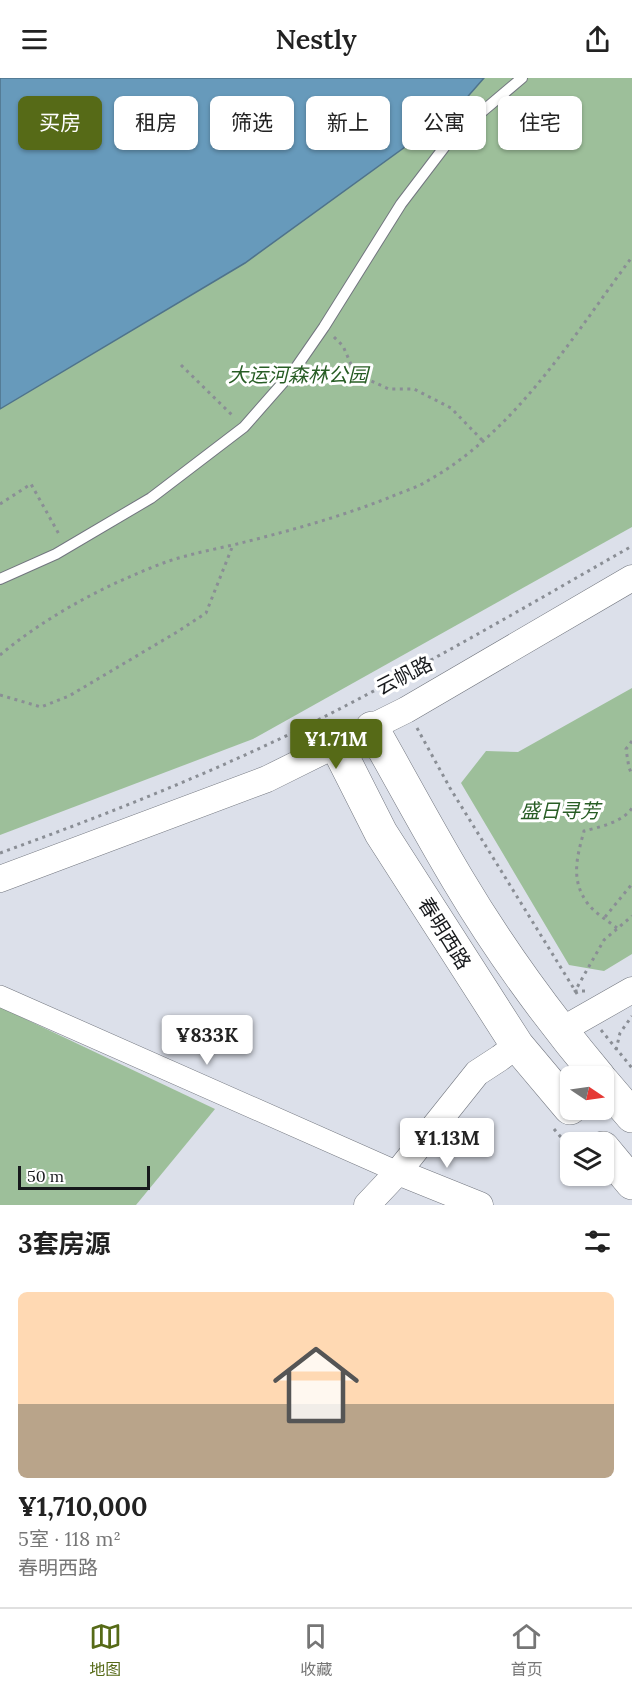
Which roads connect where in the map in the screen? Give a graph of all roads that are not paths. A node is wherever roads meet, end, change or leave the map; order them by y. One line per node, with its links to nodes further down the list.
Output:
1 (522, 78): 3 (lane)
2 (632, 578): 4 (street, 云帆路)
3 (0, 579)
4 (372, 728): 5 (street, 云帆路); 8 (main road, 春明西路)
5 (337, 746): 6 (main road, 春明西路); 7 (street, 云帆路)
6 (381, 833): 8 (main road); 12 (main road, 春明西路)
7 (0, 879)
8 (458, 881): 11 (main road, 春明西路)
9 (632, 990): 11 (street)
10 (0, 996): 20 (street)
11 (560, 1031): 13 (main road, 春明西路)
12 (517, 1045): 15 (main road, 春明西路); 20 (street)
13 (607, 1064)
14 (614, 1095): 16 (main road)
15 (560, 1096)
16 (632, 1116)
17 (580, 1120): 18 (main road, 春明西路)
18 (590, 1132)
19 (614, 1161): 21 (main road)
20 (398, 1173): 22 (street); 23 (street)
21 (632, 1183)
22 (367, 1205)
23 (480, 1205)

